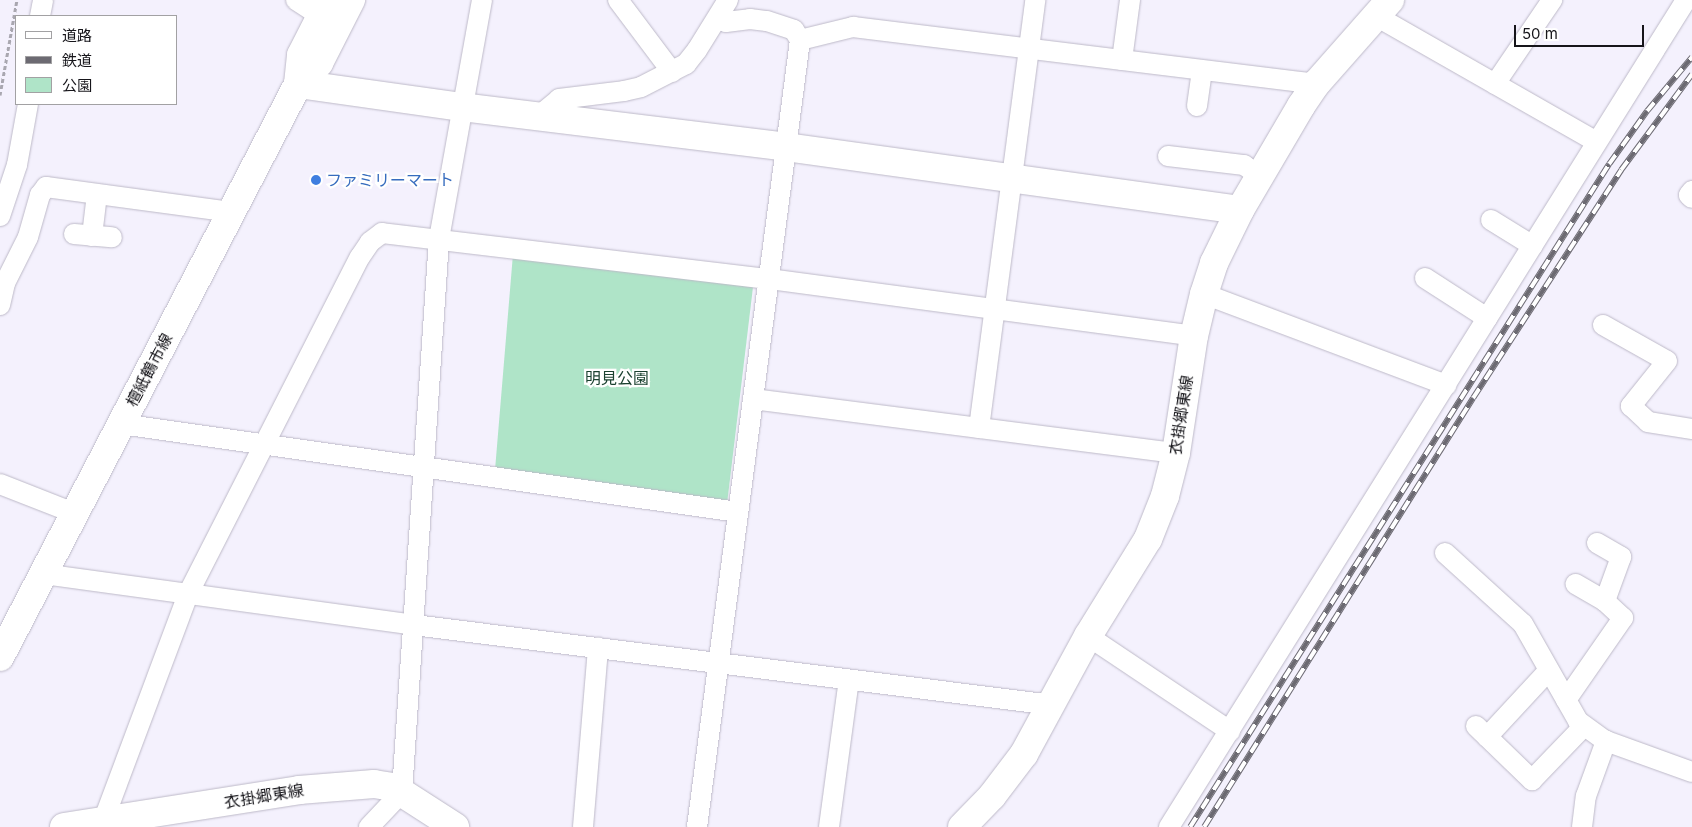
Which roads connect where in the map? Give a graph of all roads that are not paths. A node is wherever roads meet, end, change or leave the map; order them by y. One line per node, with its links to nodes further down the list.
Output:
1 (43, 0): 13 (street)
2 (296, 0): 11 (street)
3 (351, 0): 20 (main road, 檀紙鶴市線)
4 (482, 0): 25 (street)
5 (618, 0): 19 (street)
6 (728, 0): 14 (street)
7 (1035, 0): 16 (street)
8 (1130, 0): 17 (street)
9 (1552, 0): 22 (street)
10 (1686, 0): 27 (street)
11 (325, 8): 20 (main road, 檀紙鶴市線)
12 (1383, 8): 21 (main road, 衣掛郷東線); 22 (street)
13 (40, 15)
14 (717, 19): 15 (street); 19 (street)
15 (800, 40): 16 (street); 28 (street)
16 (1029, 49): 17 (street); 31 (street)
17 (1122, 60): 18 (street)
18 (1202, 70): 21 (street); 24 (street)
19 (672, 72): 26 (street)
20 (298, 84): 25 (main road); 36 (main road, 檀紙鶴市線)
21 (1316, 84): 30 (main road, 衣掛郷東線)
22 (1496, 84): 27 (street)
23 (28, 105): 37 (street)
24 (1198, 106)
25 (462, 107): 26 (main road); 40 (street)
26 (539, 116): 28 (main road)
27 (1598, 142): 41 (street)
28 (786, 147): 31 (main road); 43 (street)
29 (1168, 156): 30 (street)
30 (1259, 176): 35 (main road, 衣掛郷東線)
31 (1011, 177): 35 (main road); 46 (street)
32 (1692, 191): 34 (street)
33 (97, 194): 36 (street); 39 (street); 45 (street)
34 (1692, 198)
35 (1240, 210): 44 (main road, 衣掛郷東線)
36 (232, 212): 52 (main road, 檀紙鶴市線)
37 (0, 216)
38 (1491, 220): 41 (street)
39 (112, 237)
40 (439, 239): 43 (street); 55 (street); 57 (street)
41 (1533, 246): 47 (street)
42 (1425, 278): 47 (street)
43 (769, 279): 46 (street); 51 (street)
44 (1204, 294): 49 (main road, 衣掛郷東線); 50 (street)
45 (0, 305)
46 (993, 310): 49 (street); 53 (street)
47 (1487, 318): 50 (street)
48 (1603, 325): 54 (street)
49 (1194, 336): 56 (main road, 衣掛郷東線)
50 (1446, 385): 77 (street)
51 (753, 399): 53 (street); 59 (street)
52 (121, 424): 55 (street); 60 (main road, 檀紙鶴市線)
53 (979, 428): 56 (street)
54 (1692, 428)
55 (264, 444): 57 (street); 65 (street)
56 (1176, 453): 68 (main road, 衣掛郷東線)
57 (424, 467): 59 (street); 67 (street)
58 (0, 484): 60 (street)
59 (738, 512): 71 (street)
60 (74, 513): 63 (main road, 檀紙鶴市線)
61 (1597, 543): 66 (street)
62 (1445, 553): 72 (street)
63 (43, 574): 65 (street); 70 (main road, 檀紙鶴市線)
64 (1575, 584): 66 (street)
65 (188, 594): 67 (street); 81 (street)
66 (1605, 601): 74 (street)
67 (414, 625): 69 (street); 80 (street)
68 (1088, 636): 75 (main road, 衣掛郷東線); 77 (street)
69 (598, 648): 71 (street); 85 (street)
70 (0, 657)
71 (718, 664): 73 (street); 86 (street)
72 (1549, 670): 74 (street); 76 (street)
73 (849, 680): 75 (street); 87 (street)
74 (1566, 700): 76 (street)
75 (1052, 705): 88 (main road, 衣掛郷東線)
76 (1584, 726): 78 (street)
77 (1230, 731): 89 (street)
78 (1606, 741): 79 (street); 90 (street)
79 (1692, 772)
80 (402, 792): 81 (main road, 衣掛郷東線); 83 (street); 84 (main road, 衣掛郷東線)
81 (102, 824): 82 (main road, 衣掛郷東線)
82 (64, 827)
83 (370, 827)
84 (455, 827)
85 (583, 827)
86 (697, 827)
87 (829, 827)
88 (962, 827)
89 (1169, 827)
90 (1582, 827)

